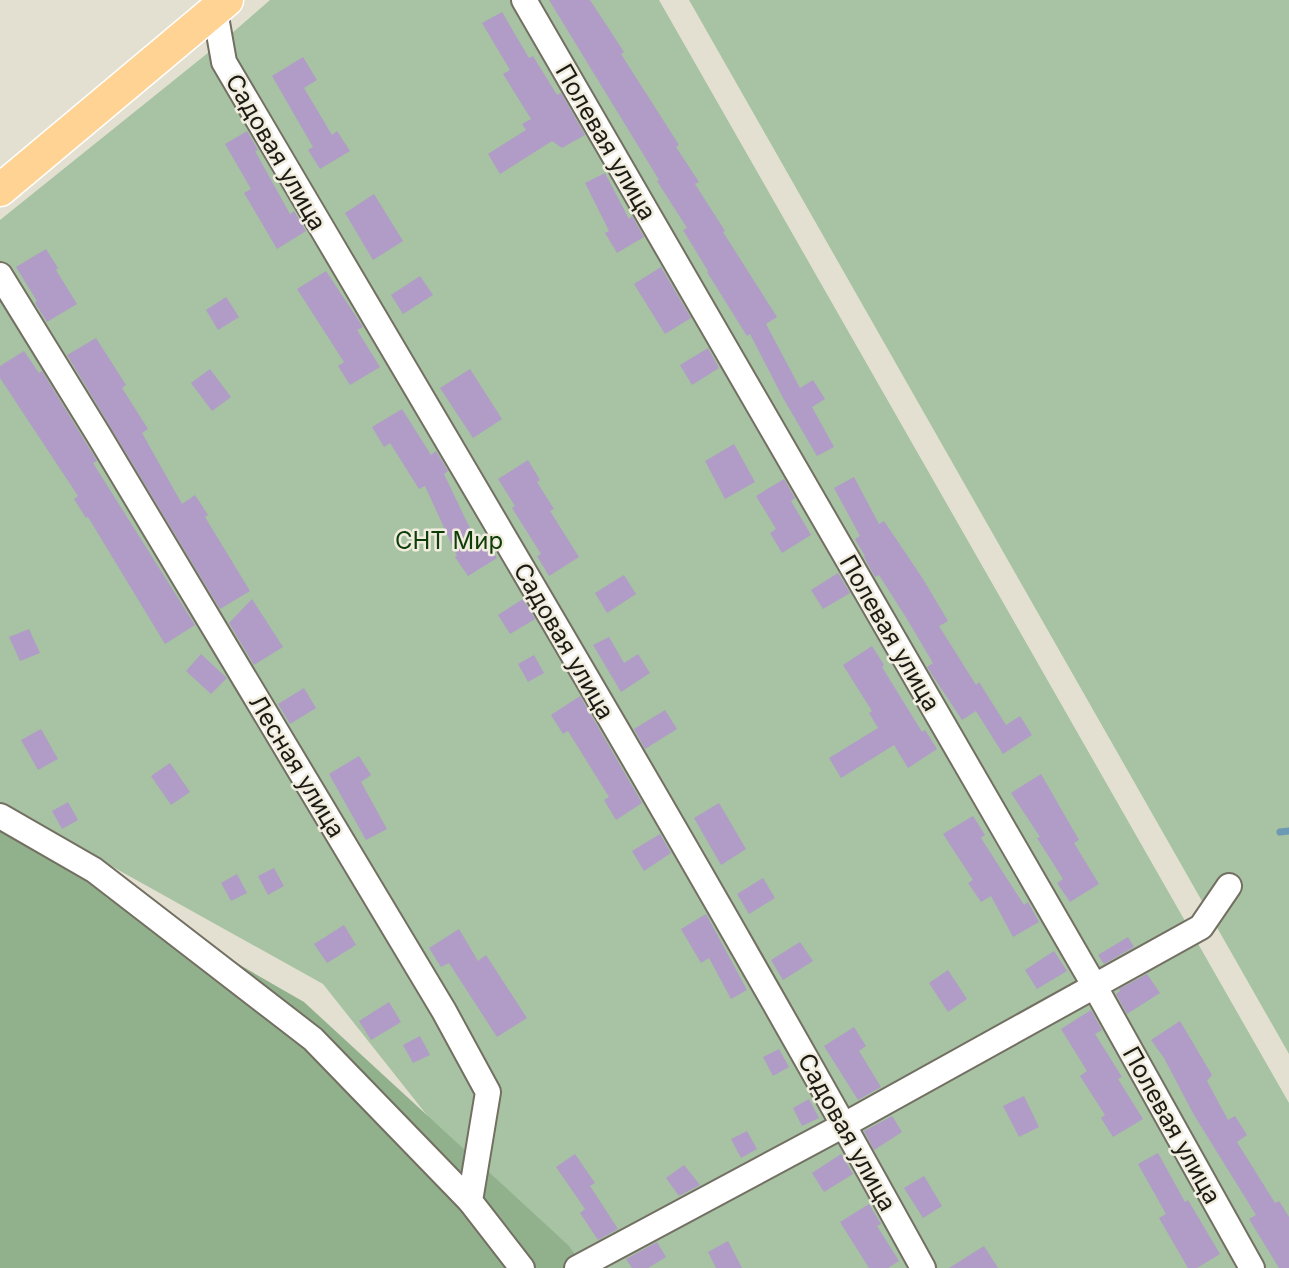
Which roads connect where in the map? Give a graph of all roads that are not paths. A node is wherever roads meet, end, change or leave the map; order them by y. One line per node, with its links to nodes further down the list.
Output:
1 (524, 0): 7 (street, Полевая улица)
2 (221, 5): 3 (main road); 8 (street, Садовая улица)
3 (0, 190)
4 (0, 275): 9 (street, Лесная улица)
5 (0, 816): 9 (street)
6 (1229, 886): 7 (street)
7 (1094, 985): 8 (street); 13 (street, Полевая улица)
8 (844, 1125): 11 (street); 12 (street, Садовая улица)
9 (470, 1201): 10 (street)
10 (522, 1268)
11 (577, 1268)
12 (923, 1268)
13 (1252, 1268)

